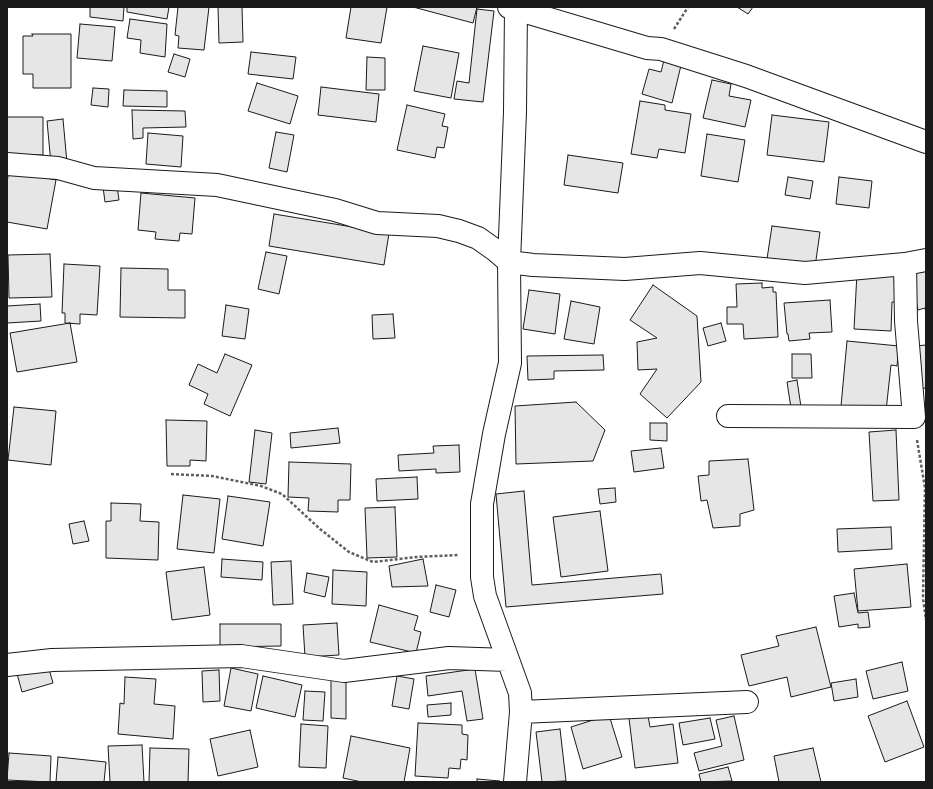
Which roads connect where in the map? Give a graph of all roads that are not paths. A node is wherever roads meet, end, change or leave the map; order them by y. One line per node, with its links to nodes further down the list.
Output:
1 (514, 8): 2 (street); 4 (street)
2 (926, 142)
3 (7, 164): 4 (street)
4 (509, 262): 5 (street); 7 (street)
5 (916, 262): 6 (street)
6 (728, 416)
7 (508, 660): 8 (street); 10 (street)
8 (7, 665)
9 (747, 702): 10 (street)
10 (521, 712): 11 (street)
11 (515, 782)

